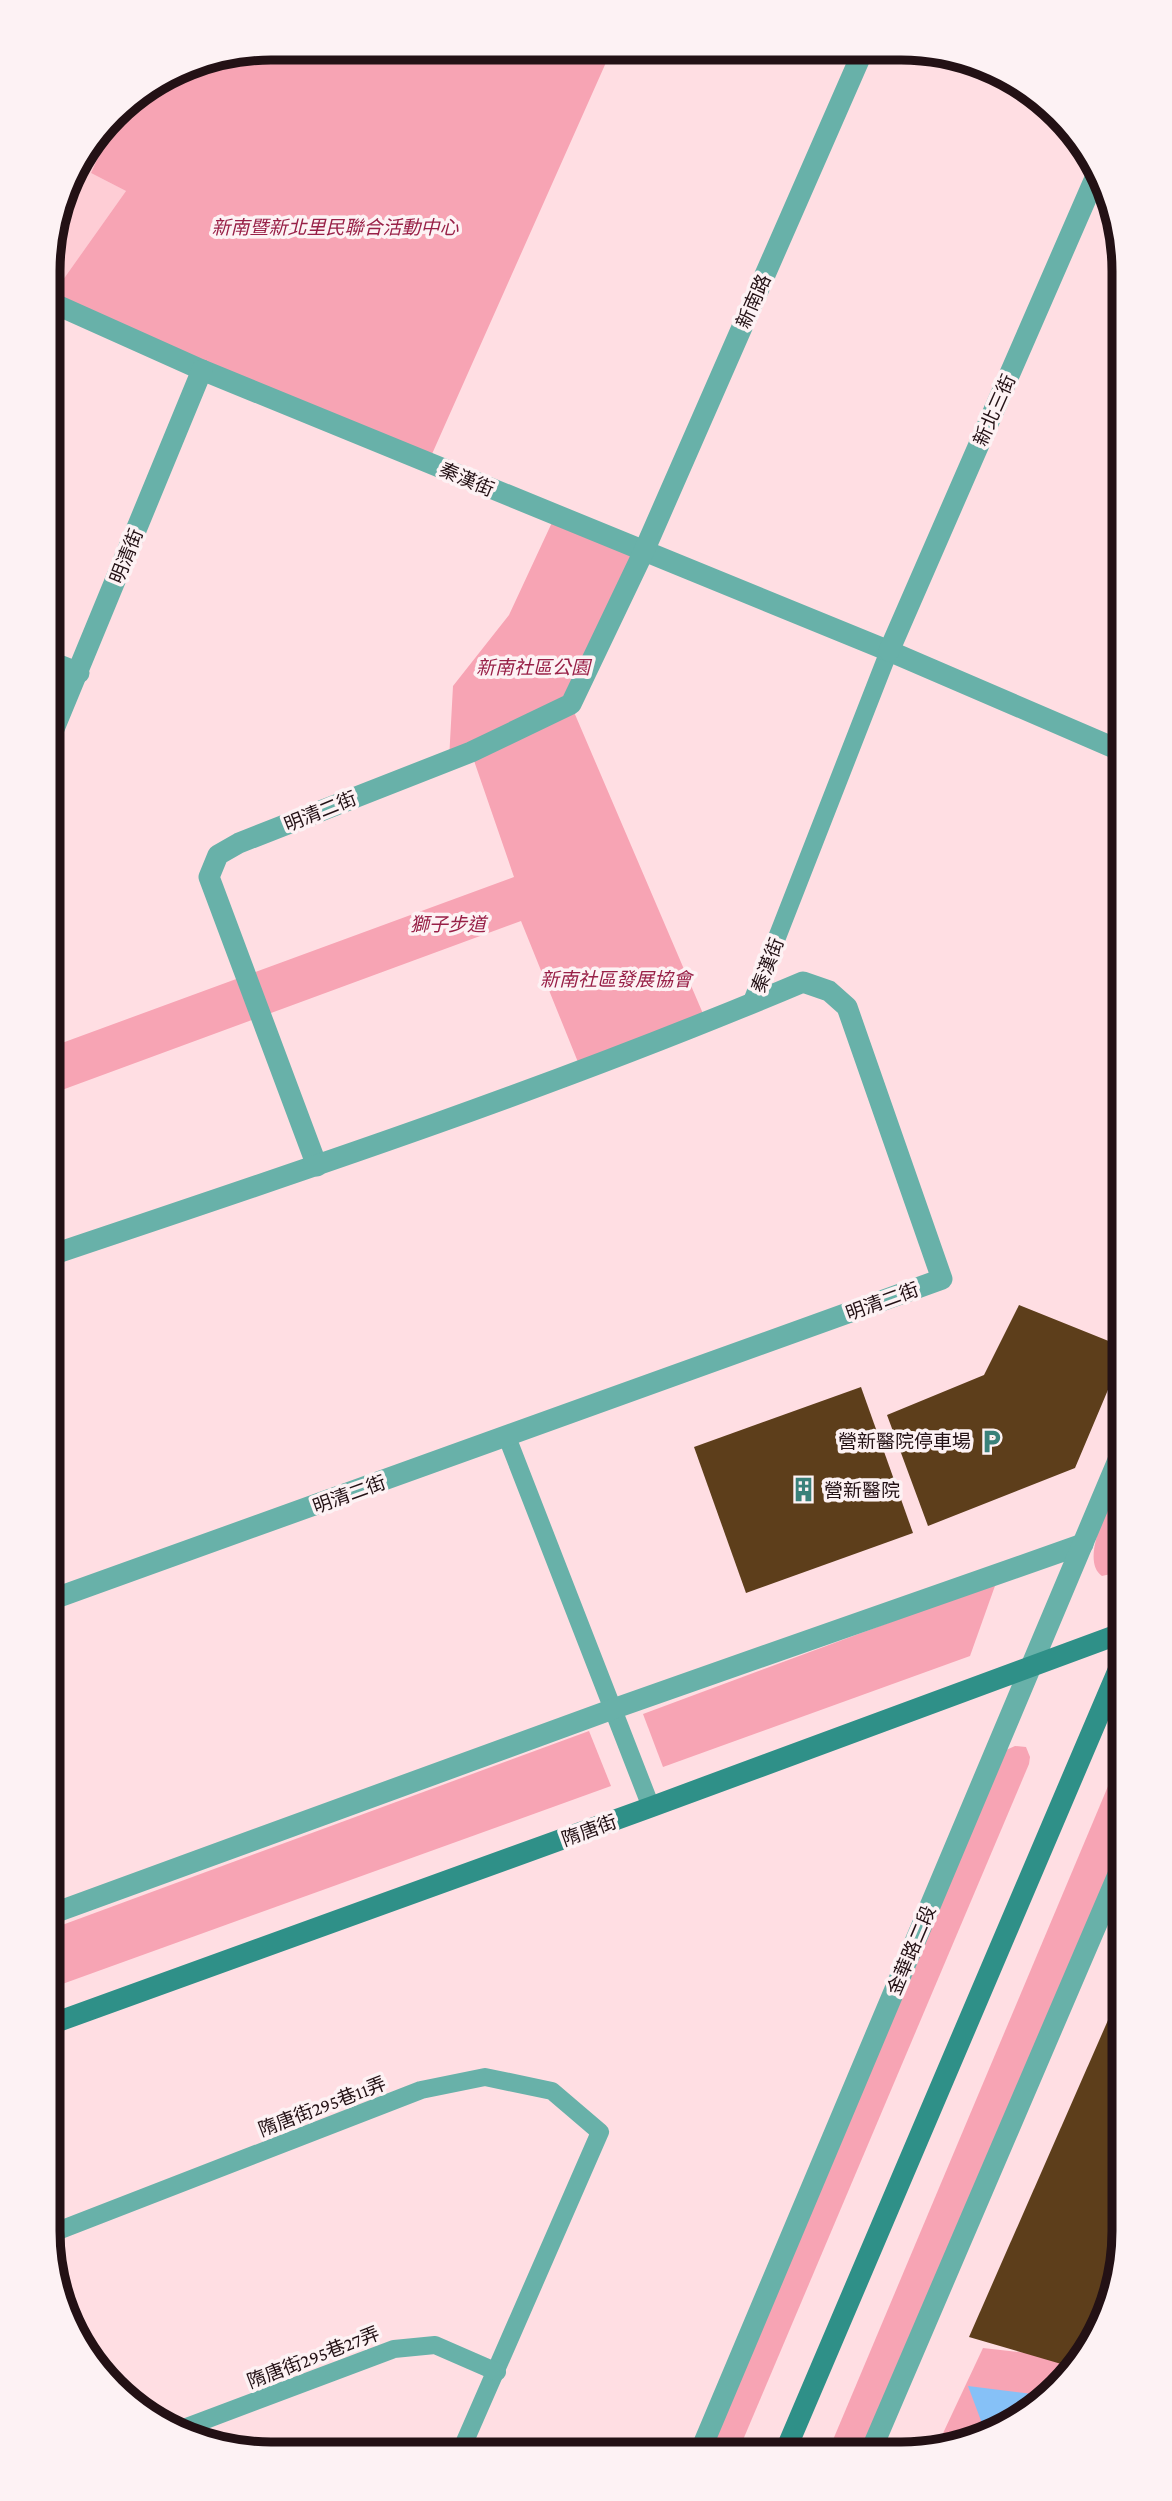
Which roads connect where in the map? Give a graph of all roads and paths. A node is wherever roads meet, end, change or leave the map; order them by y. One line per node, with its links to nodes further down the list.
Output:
1 (859, 60): 5 (street, 新南路)
2 (1093, 183): 6 (street, 新北三街)
3 (60, 306): 4 (street, 秦漢街)
4 (202, 370): 5 (street, 秦漢街); 8 (street, 明清街)
5 (644, 551): 6 (street, 秦漢街); 12 (street, 明清二街)
6 (889, 651): 10 (street, 秦漢街); 11 (lane, 秦漢街)
7 (60, 665): 8 (street)
8 (79, 673): 9 (street, 明清街)
9 (60, 718)
10 (1112, 747)
11 (751, 1004): 12 (street, 明清二街); 14 (street, 明清二街)
12 (317, 1166): 13 (street, 明清二街)
13 (60, 1252)
14 (508, 1437): 17 (street, 明清二街); 21 (lane)
15 (1112, 1475): 16 (street, 金華路二段)
16 (1083, 1544): 19 (street, 金華路二段); 21 (street)
17 (60, 1596)
18 (1112, 1637): 19 (street, 隋唐街)
19 (1034, 1664): 22 (street, 隋唐街); 30 (street, 金華路二段)
20 (1112, 1684): 31 (street)
21 (613, 1709): 22 (lane); 24 (street)
22 (651, 1807): 25 (street, 隋唐街)
23 (1112, 1889): 32 (street)
24 (60, 1911)
25 (60, 2021)
26 (60, 2230): 27 (lane, 隋唐街295巷11弄)
27 (498, 2372): 28 (lane, 隋唐街295巷27弄); 29 (lane)
28 (191, 2425)
29 (464, 2442)
30 (704, 2442)
31 (789, 2442)
32 (875, 2442)

